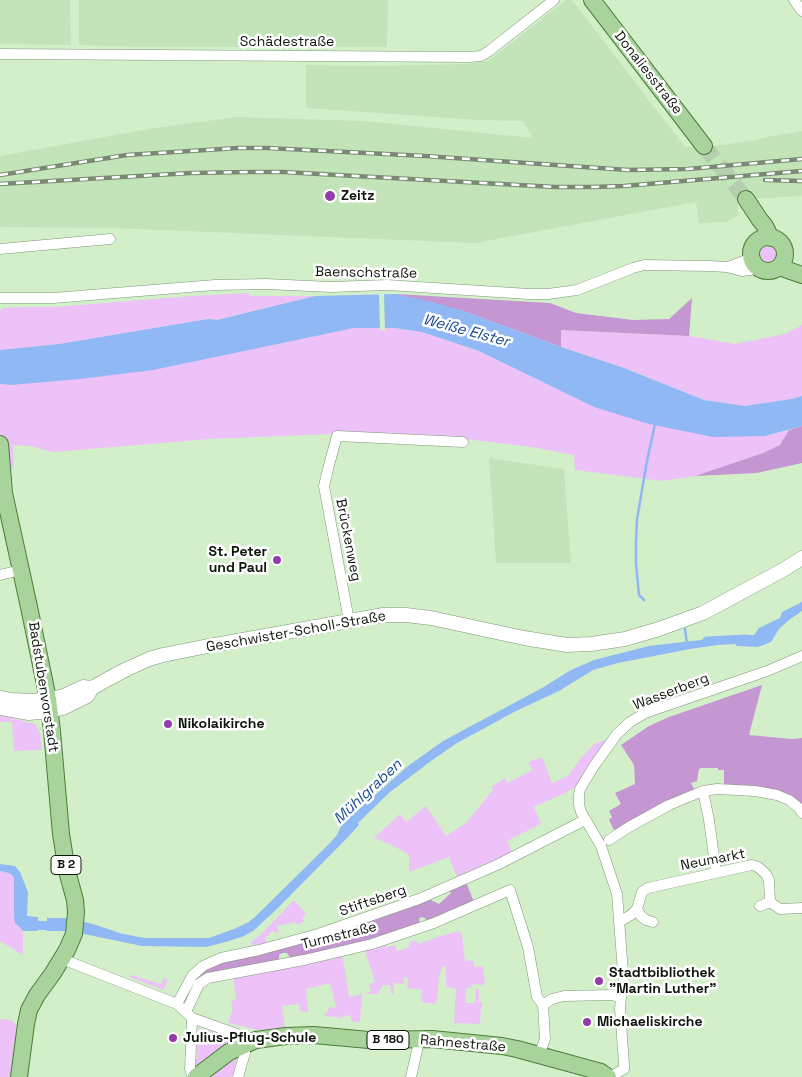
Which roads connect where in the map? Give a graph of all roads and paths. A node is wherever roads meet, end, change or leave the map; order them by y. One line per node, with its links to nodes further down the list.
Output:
1 (554, 0): 5 (street, Schädestraße)
2 (592, 0): 6 (main road, Donaliesstraße)
3 (794, 0): 4 (street)
4 (802, 10)
5 (0, 54)
6 (704, 146)
7 (746, 199): 9 (main road)
8 (110, 239): 10 (street)
9 (765, 239): 11 (main road); 12 (main road)
10 (0, 249)
11 (782, 261): 12 (main road); 13 (main road); 14 (main road)
12 (755, 262): 15 (street, Baenschstraße)
13 (802, 268)
14 (802, 275)
15 (0, 298)
16 (463, 442): 23 (street, Brückenweg)
17 (0, 444): 18 (main road, Badstubenvorstadt / B 2)
18 (1, 462): 19 (main road, Badstubenvorstadt / B 2)
19 (2, 485): 21 (main road, Badstubenvorstadt / B 2)
20 (802, 558): 23 (street, Geschwister-Scholl-Straße)
21 (21, 570): 22 (street); 26 (main road, Badstubenvorstadt / B 2)
22 (0, 574)
23 (349, 620): 26 (street, Geschwister-Scholl-Straße)
24 (802, 656): 30 (street, Wasserberg)
25 (0, 698): 26 (street)
26 (48, 705): 27 (street); 39 (main road, Badstubenvorstadt / B 2)
27 (0, 708)
28 (703, 791): 29 (street); 31 (street); 32 (street)
29 (802, 813)
30 (585, 820): 31 (street, Wasserberg); 41 (street, Stiftsberg)
31 (605, 843): 37 (street)
32 (716, 872): 33 (street, Neumarkt); 36 (street, Neumarkt)
33 (770, 902): 34 (street); 35 (street)
34 (760, 906)
35 (802, 908)
36 (637, 909): 37 (street, Neumarkt); 38 (street)
37 (619, 922): 40 (street)
38 (653, 922)
39 (62, 959): 41 (street); 47 (main road, B 2)
40 (621, 997): 42 (street); 51 (street)
41 (177, 1004): 43 (street)
42 (543, 1005): 43 (street, Turmstraße); 46 (street)
43 (189, 1015): 45 (street); 48 (street)
44 (418, 1040): 45 (main road, Rahnestraße / B 180); 46 (main road, Rahnestraße / B 180); 50 (street)
45 (245, 1044): 48 (main road, B 180); 49 (street)
46 (535, 1054): 51 (main road, B 180)
47 (19, 1077)
48 (195, 1077)
49 (238, 1077)
50 (412, 1077)
51 (608, 1077)

